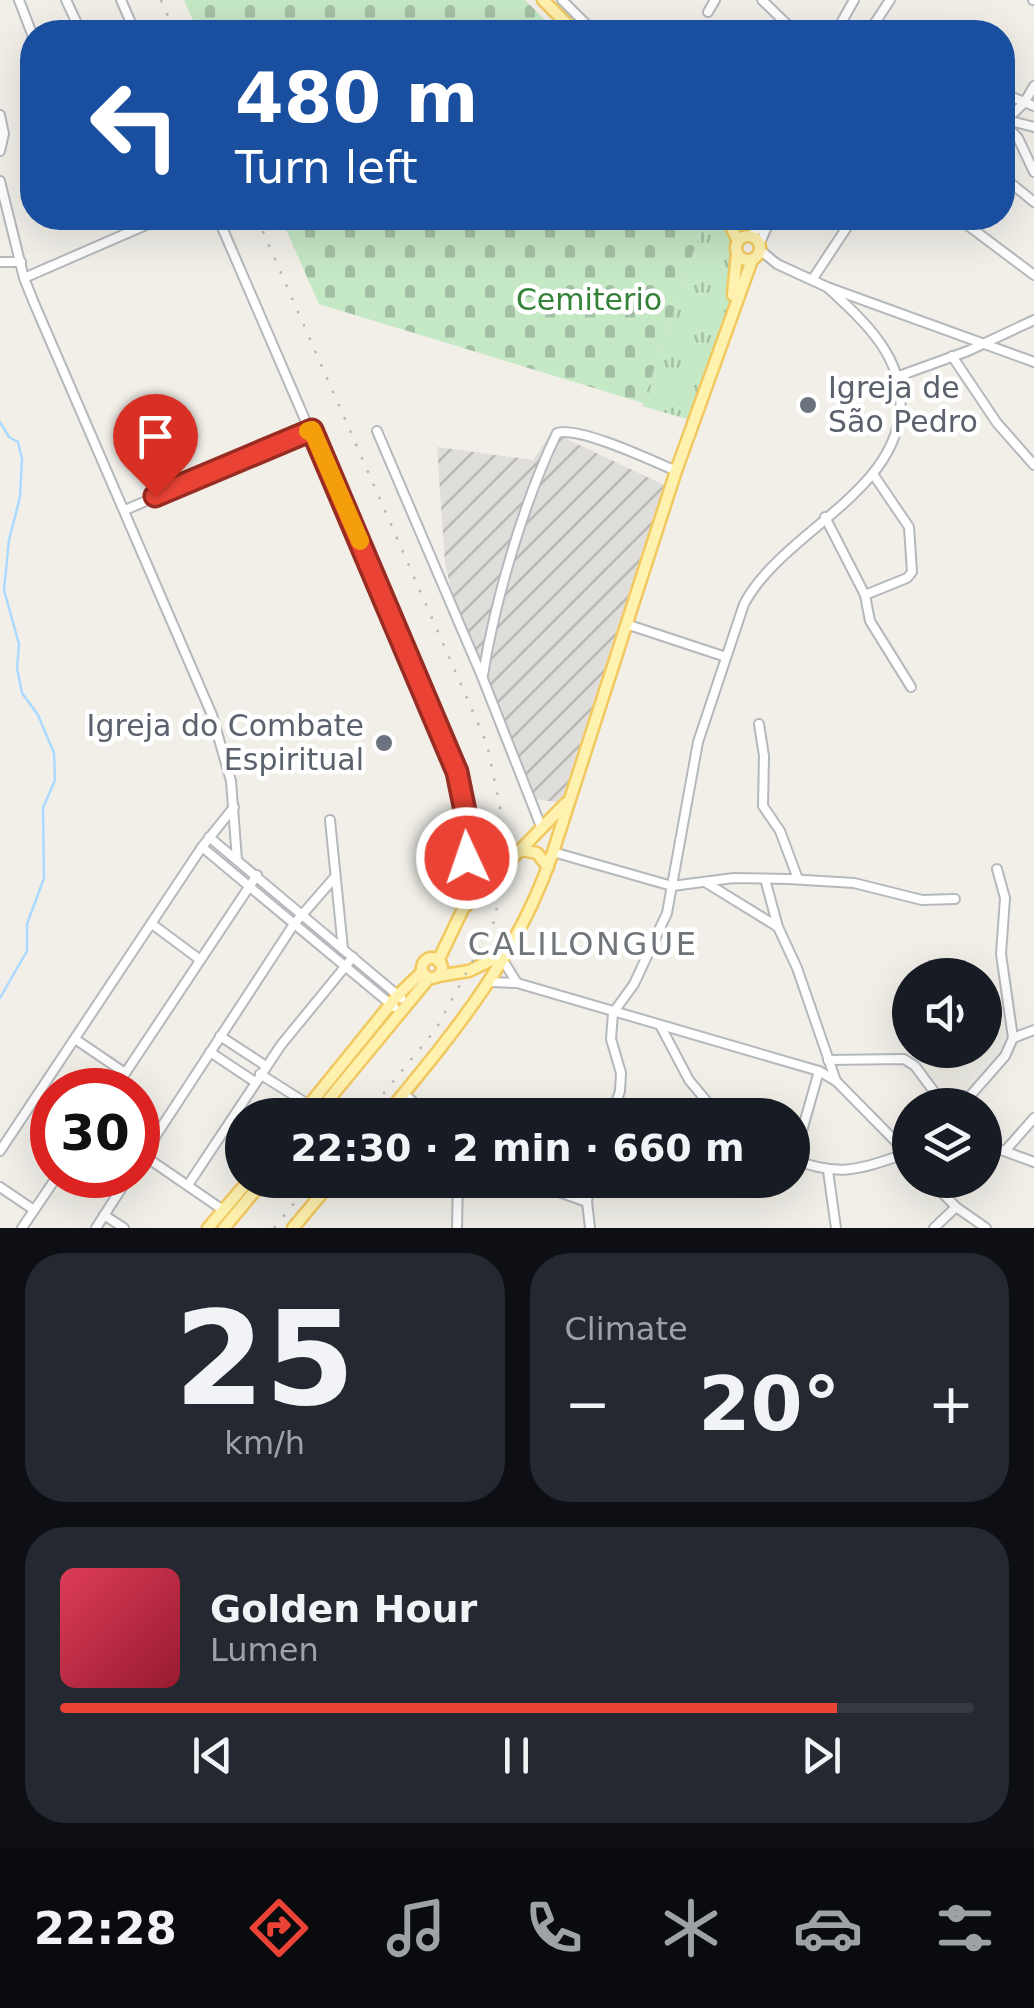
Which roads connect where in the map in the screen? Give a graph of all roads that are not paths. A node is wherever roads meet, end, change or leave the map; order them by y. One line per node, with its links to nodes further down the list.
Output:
1 (543, 0): 6 (main road)
2 (562, 0): 7 (street)
3 (715, 0): 5 (street)
4 (762, 0): 8 (street)
5 (708, 12)
6 (563, 20)
7 (582, 20)
8 (783, 20)
9 (1034, 86): 11 (street)
10 (1015, 99): 11 (street)
11 (1024, 103): 12 (street); 13 (street)
12 (1034, 106)
13 (1015, 112)
14 (0, 114): 16 (street)
15 (1015, 135): 17 (street)
16 (0, 151)
17 (1034, 172)
18 (0, 182): 28 (street)
19 (130, 230): 31 (street)
20 (223, 230): 42 (street)
21 (738, 230): 25 (main road)
22 (760, 230): 25 (street)
23 (845, 230): 32 (street)
24 (974, 230): 30 (street)
25 (748, 243): 26 (main road); 29 (street); 34 (main road)
26 (752, 260): 29 (street); 34 (main road)
27 (0, 262): 28 (street)
28 (21, 262): 31 (street)
29 (777, 264): 32 (street)
30 (1034, 275)
31 (24, 278): 47 (street)
32 (812, 280): 33 (street)
33 (827, 287): 38 (street); 41 (street)
34 (732, 316): 45 (main road)
35 (1034, 320): 37 (street)
36 (1034, 328): 37 (street)
37 (1015, 329): 38 (street)
38 (986, 342): 39 (street); 40 (street)
39 (952, 356): 41 (street); 44 (street)
40 (1034, 362)
41 (898, 376): 46 (street)
42 (312, 430): 47 (street); 63 (street)
43 (377, 431): 52 (street)
44 (1034, 465)
45 (676, 471): 50 (main road); 52 (street)
46 (873, 474): 48 (street); 49 (street)
47 (125, 510): 56 (street)
48 (825, 517): 49 (street); 51 (street)
49 (865, 594): 53 (street)
50 (626, 624): 51 (street); 55 (main road)
51 (726, 657): 74 (street)
52 (482, 678): 58 (street)
53 (911, 688)
54 (759, 724): 71 (street)
55 (570, 798): 58 (main road); 62 (main road)
56 (234, 808): 59 (street); 64 (street)
57 (330, 820): 69 (street)
58 (542, 829): 61 (main road)
59 (209, 837): 60 (street); 64 (street)
60 (202, 847): 73 (street); 78 (street)
61 (520, 850): 65 (main road); 67 (main road)
62 (553, 852): 65 (main road); 74 (street)
63 (467, 858): 67 (main road); 76 (street)
64 (237, 860): 68 (street)
65 (548, 867): 82 (main road)
66 (997, 869): 99 (street)
67 (494, 875): 76 (main road)
68 (256, 876): 73 (street); 77 (street)
69 (335, 877): 77 (street); 81 (street)
70 (765, 879): 71 (street); 72 (street); 80 (street)
71 (798, 880): 75 (street)
72 (704, 881): 74 (street); 80 (street)
73 (248, 886): 79 (street); 84 (street)
74 (672, 886): 95 (street)
75 (955, 899)
76 (462, 909): 85 (main road)
77 (301, 914): 79 (street); 81 (street)
78 (152, 924): 84 (street); 100 (street)
79 (294, 924): 87 (street); 98 (street)
80 (778, 927): 102 (street)
81 (344, 949): 83 (street)
82 (511, 949): 86 (main road); 88 (main road)
83 (354, 957): 87 (street); 93 (street)
84 (199, 959): 105 (street)
85 (438, 960): 89 (main road); 89 (main road)
86 (504, 962): 90 (main road); 91 (street)
87 (346, 967): 93 (street); 107 (street)
88 (469, 971): 89 (main road); 92 (main road)
89 (430, 976): 93 (main road); 94 (main road)
90 (491, 982): 91 (street); 92 (main road)
91 (516, 983): 95 (street)
92 (480, 998): 111 (main road)
93 (395, 1000): 94 (street); 103 (main road)
94 (405, 1009): 103 (main road)
95 (613, 1013): 96 (street); 116 (street)
96 (660, 1025): 106 (street); 117 (street)
97 (1034, 1030): 99 (street)
98 (220, 1036): 101 (street); 107 (street)
99 (1013, 1038): 110 (street)
100 (76, 1040): 104 (street); 122 (street)
101 (210, 1052): 107 (street); 120 (street)
102 (827, 1056): 106 (street); 108 (street); 109 (street)
103 (355, 1058): 113 (main road)
104 (118, 1068)
105 (128, 1068)
106 (815, 1069): 108 (street); 118 (street)
107 (261, 1074): 112 (street); 129 (street)
108 (836, 1081): 121 (street)
109 (931, 1088)
110 (977, 1088)
111 (404, 1094): 114 (main road); 115 (street)
112 (291, 1098)
113 (320, 1098)
114 (401, 1098)
115 (409, 1098)
116 (616, 1098)
117 (704, 1098)
118 (808, 1098)
119 (1034, 1118): 123 (street)
120 (160, 1128)
121 (892, 1138)
122 (0, 1151)
123 (1004, 1151): 125 (street)
124 (892, 1160): 128 (street)
125 (1034, 1162)
126 (810, 1165): 128 (street)
127 (160, 1170): 129 (street)
128 (828, 1171): 153 (street)
129 (188, 1185): 143 (street)
130 (0, 1187): 142 (street)
131 (42, 1198): 142 (street)
132 (115, 1198): 144 (street)
133 (233, 1198): 143 (main road)
134 (249, 1198): 149 (main road)
135 (318, 1198): 150 (main road)
136 (458, 1198): 151 (street)
137 (576, 1198): 140 (street)
138 (588, 1198): 140 (street)
139 (947, 1198): 141 (street)
140 (587, 1202): 152 (street)
141 (956, 1207): 154 (street); 155 (street)
142 (34, 1210): 145 (street)
143 (223, 1210): 148 (main road)
144 (104, 1215): 146 (street); 147 (street)
145 (22, 1228)
146 (96, 1228)
147 (124, 1228)
148 (208, 1228)
149 (224, 1228)
150 (293, 1228)
151 (457, 1228)
152 (590, 1228)
153 (836, 1228)
154 (934, 1228)
155 (986, 1228)

